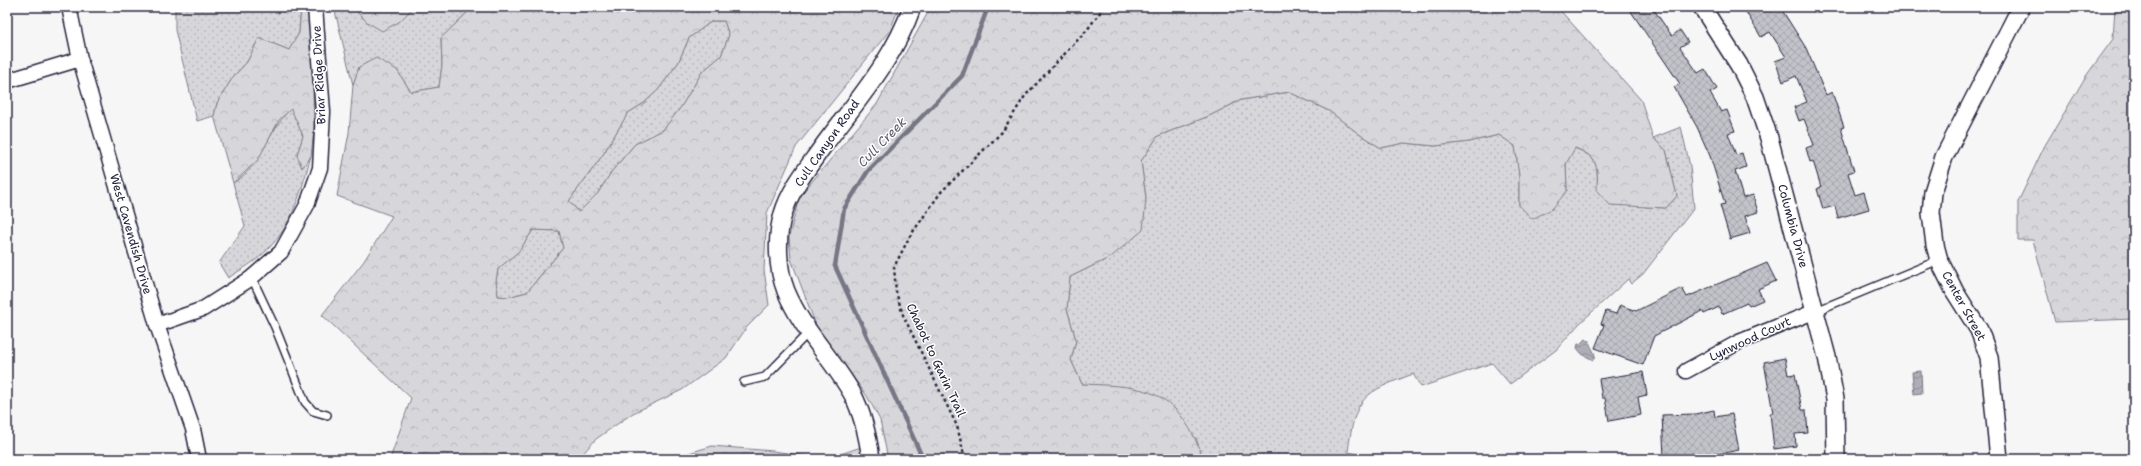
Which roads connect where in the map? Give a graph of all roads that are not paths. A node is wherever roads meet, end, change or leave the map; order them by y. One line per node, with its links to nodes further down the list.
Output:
1 (69, 7): 6 (street, West Cavendish Drive)
2 (315, 7): 9 (street, Briar Ridge Drive)
3 (912, 7): 12 (street, Cull Canyon Road)
4 (1702, 7): 10 (street, Columbia Drive)
5 (2021, 7): 8 (street, Center Street)
6 (80, 59): 7 (street); 11 (street, West Cavendish Drive)
7 (7, 81)
8 (1939, 260): 10 (lane); 19 (street, Center Street)
9 (252, 278): 11 (street, Briar Ridge Drive); 15 (lane)
10 (1816, 311): 13 (street, Lynwood Court); 18 (street, Columbia Drive)
11 (157, 325): 16 (street, West Cavendish Drive)
12 (809, 332): 14 (lane); 17 (street, Cull Canyon Road)
13 (1686, 371)
14 (744, 382)
15 (327, 415)
16 (199, 459)
17 (871, 459)
18 (1836, 459)
19 (1999, 459)

